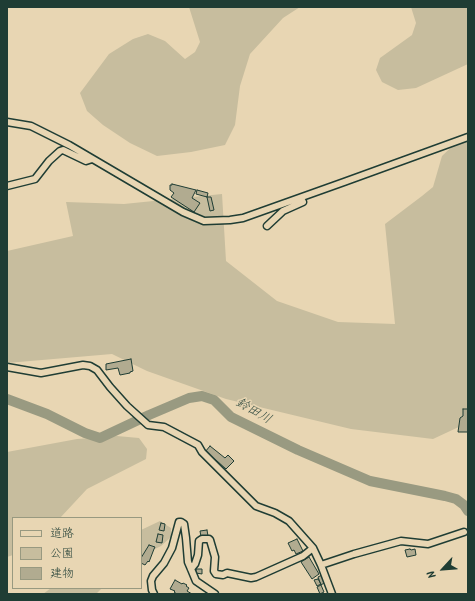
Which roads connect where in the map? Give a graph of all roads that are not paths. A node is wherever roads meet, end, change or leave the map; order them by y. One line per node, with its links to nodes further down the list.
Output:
1 (7, 122): 3 (street)
2 (468, 137): 5 (street)
3 (92, 159): 4 (street); 5 (street)
4 (7, 186)
5 (301, 198): 6 (street)
6 (268, 226)
7 (7, 368): 9 (street)
8 (464, 532): 10 (street)
9 (313, 548): 10 (street); 11 (street)
10 (321, 565): 14 (street)
11 (191, 570): 12 (street); 13 (street)
12 (154, 594)
13 (215, 594)
14 (332, 594)

